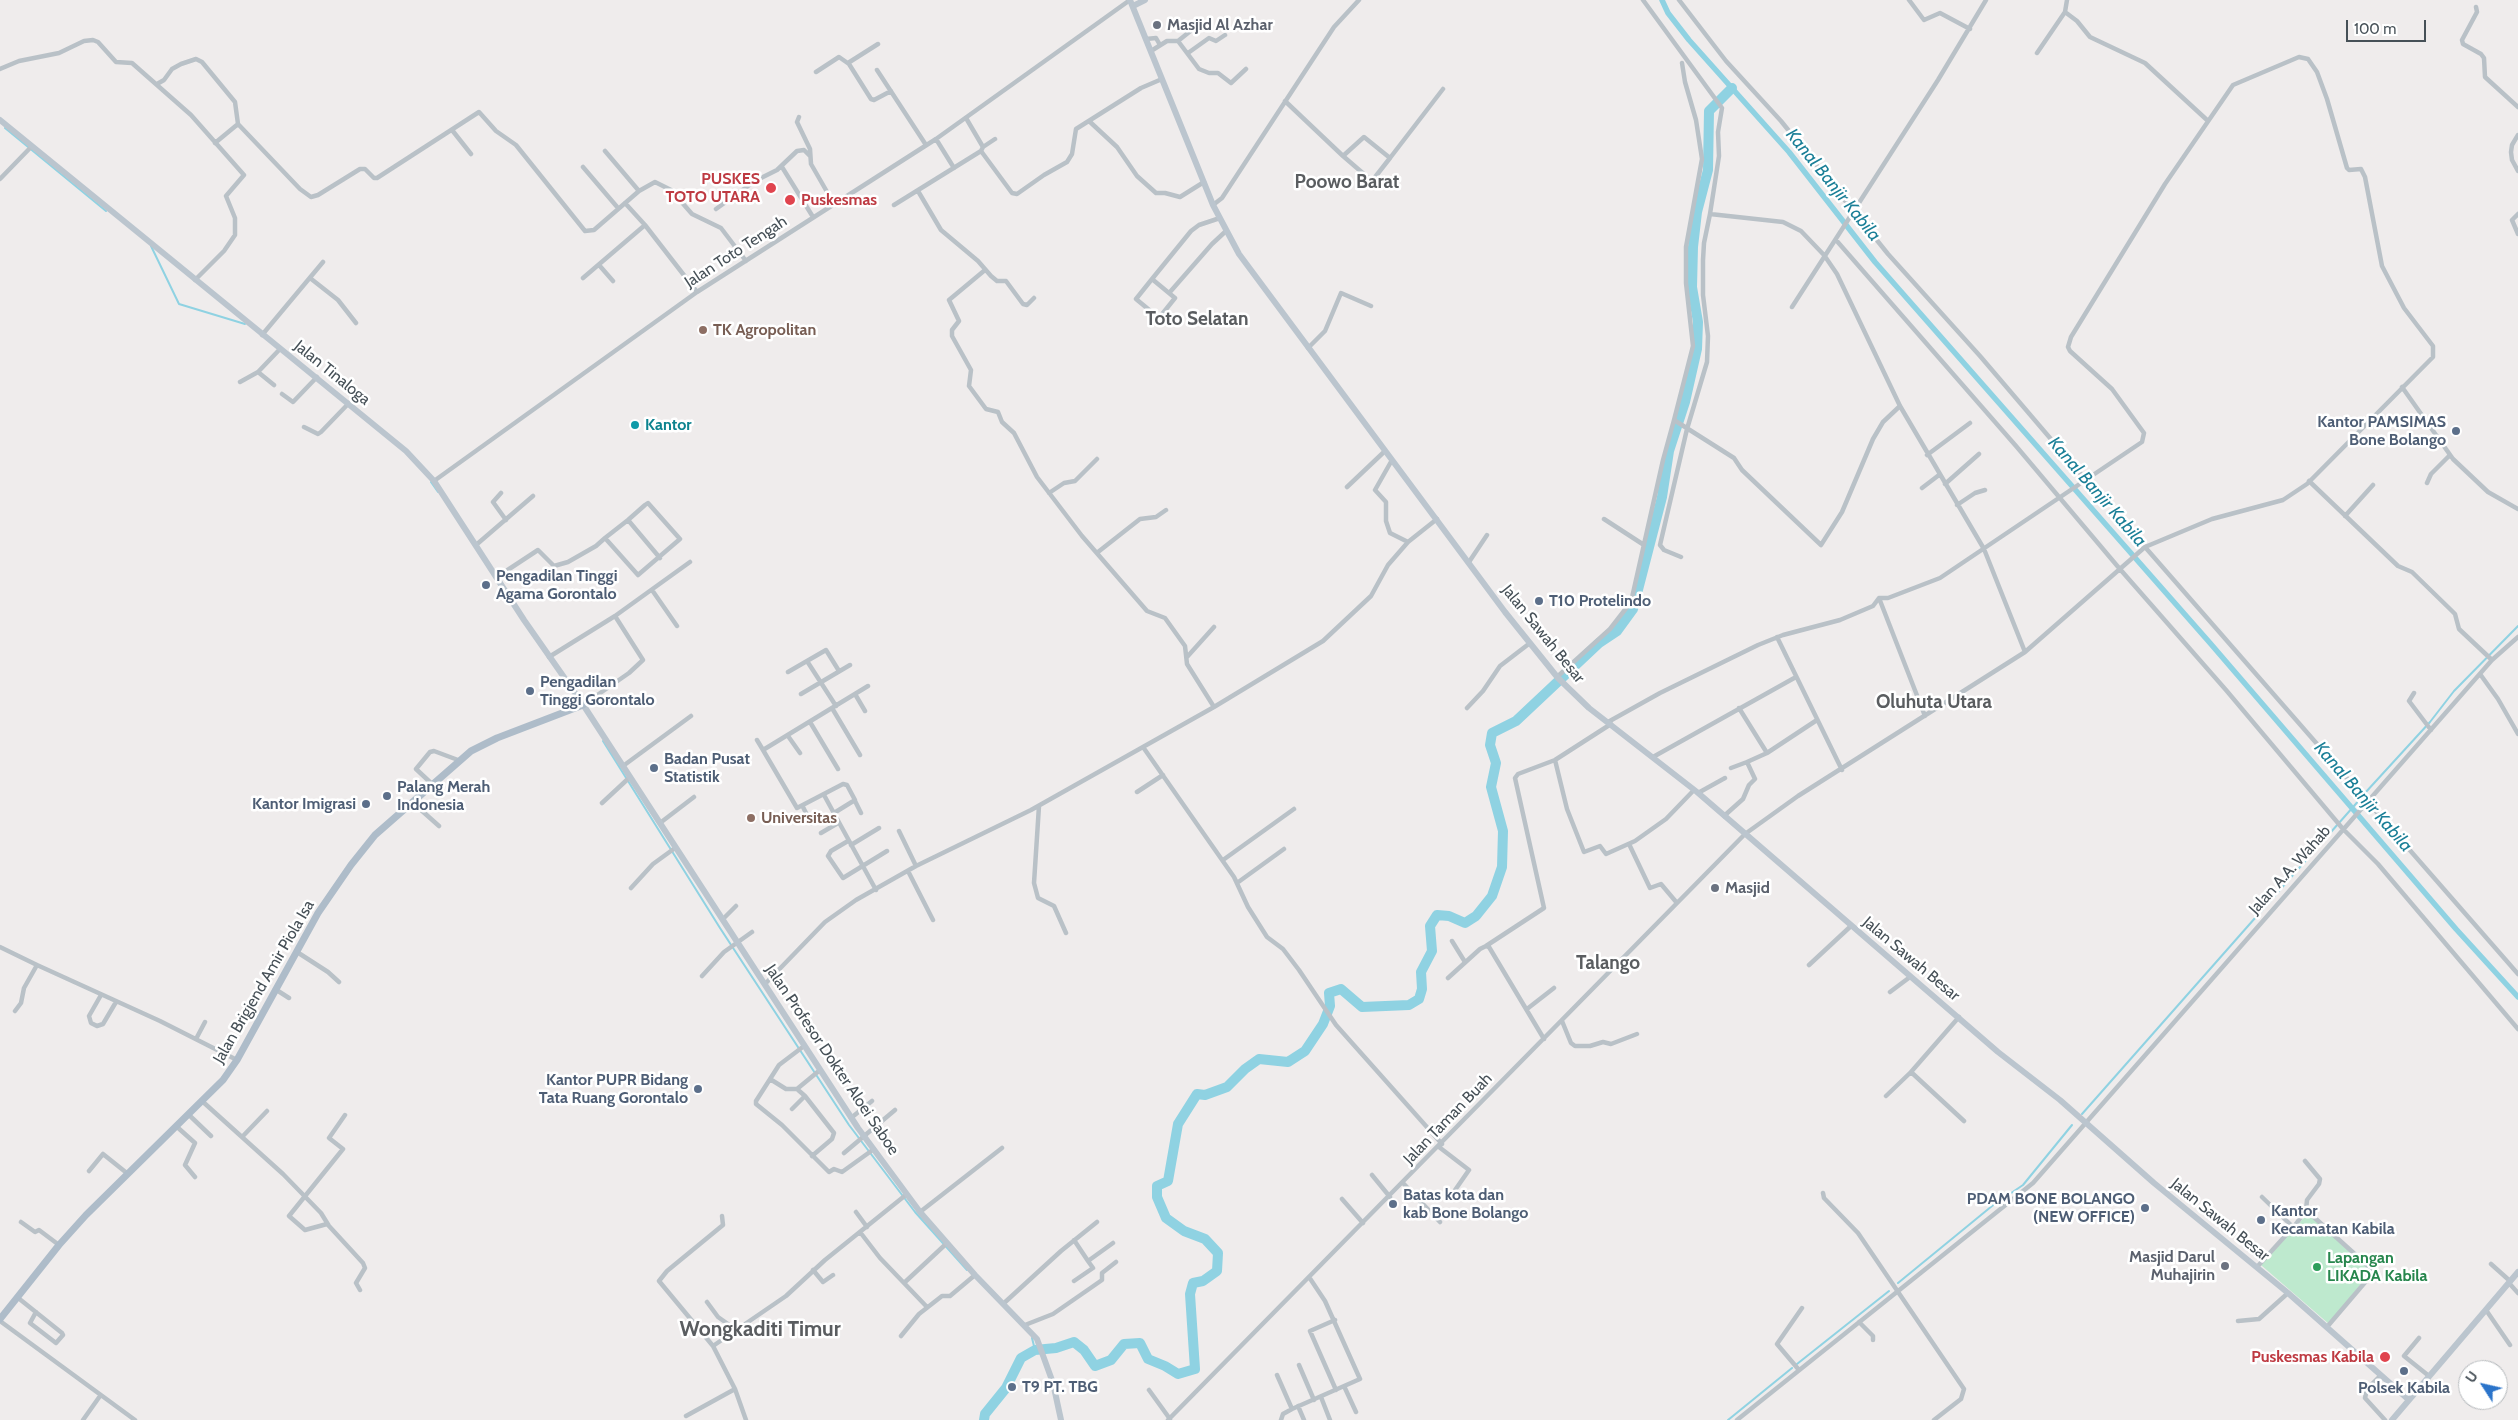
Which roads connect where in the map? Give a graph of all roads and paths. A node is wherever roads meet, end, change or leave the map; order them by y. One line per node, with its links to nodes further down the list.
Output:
1 (1146, 0): 8 (main road)
2 (1359, 0): 31 (street)
3 (1643, 0): 67 (street)
4 (1679, 0): 66 (street)
5 (1909, 0): 12 (street)
6 (1986, 0): 12 (street)
7 (2067, 0): 10 (street)
8 (1131, 2): 14 (main road, Jalan Sawah Besar); 34 (street, Jalan Toto Tengah)
9 (2476, 7): 32 (street)
10 (2065, 12): 20 (street); 36 (street)
11 (1193, 29): 15 (street)
12 (1970, 29): 66 (street)
13 (1225, 35): 19 (street)
14 (1146, 39): 17 (street); 18 (main road, Jalan Sawah Besar)
15 (1178, 41): 17 (street); 19 (street)
16 (878, 44): 21 (street)
17 (1160, 45): 18 (street)
18 (1151, 51): 27 (main road, Jalan Sawah Besar)
19 (1188, 53): 24 (street)
20 (2037, 53)
21 (848, 63): 26 (street); 30 (street)
22 (1682, 63): 102 (street)
23 (0, 69): 28 (street)
24 (1246, 69)
25 (876, 70): 30 (street)
26 (816, 72)
27 (1162, 79): 37 (street); 57 (main road, Jalan Sawah Besar)
28 (157, 84): 38 (street); 43 (street)
29 (1443, 89): 51 (street)
30 (891, 91): 44 (street)
31 (1285, 101): 50 (street); 63 (street)
32 (2518, 107)
33 (799, 117): 49 (street)
34 (966, 118): 41 (street, Jalan Toto Tengah); 46 (street)
35 (0, 120): 45 (main road, Jalan Tinaloga)
36 (2208, 120): 98 (street, Jalan Taman Buah); 113 (street)
37 (1089, 121): 46 (street); 57 (street)
38 (238, 124): 39 (street); 43 (street)
39 (452, 130): 48 (street); 64 (street)
40 (2518, 135): 55 (street)
41 (936, 139): 44 (street, Jalan Toto Tengah); 54 (street)
42 (995, 139): 46 (street)
43 (215, 143): 83 (street)
44 (926, 145): 61 (street, Jalan Toto Tengah)
45 (32, 146): 56 (street); 83 (main road, Jalan Tinaloga)
46 (982, 149): 54 (street)
47 (605, 150): 58 (street)
48 (471, 154)
49 (810, 156): 53 (street); 61 (street)
50 (1343, 156): 51 (street); 51 (street)
51 (1390, 158)
52 (583, 167): 64 (street)
53 (782, 167): 65 (street); 69 (street)
54 (954, 168): 59 (street)
55 (2518, 171)
56 (0, 178)
57 (1204, 182): 63 (main road, Jalan Sawah Besar)
58 (639, 191): 60 (street); 76 (street)
59 (918, 191): 62 (street); 79 (street)
60 (625, 203): 64 (street); 71 (street)
61 (834, 204): 69 (street, Jalan Toto Tengah)
62 (894, 205)
63 (1213, 205): 70 (main road, Jalan Sawah Besar)
64 (618, 208)
65 (716, 209)
66 (1854, 212): 74 (street); 113 (street)
67 (1710, 214): 75 (street); 105 (street)
68 (2518, 214): 73 (street)
69 (813, 217): 76 (street, Jalan Toto Tengah)
70 (1220, 218): 72 (main road, Jalan Sawah Besar); 82 (street)
71 (645, 225): 78 (street); 85 (street)
72 (1226, 231): 86 (street); 92 (main road, Jalan Sawah Besar)
73 (2518, 234)
74 (1836, 239): 75 (street); 125 (street)
75 (1824, 255): 89 (street); 101 (street)
76 (746, 260): 85 (street, Jalan Toto Tengah)
77 (324, 262): 80 (street)
78 (599, 265): 81 (street); 84 (street)
79 (985, 270): 87 (street); 123 (street)
80 (310, 278): 90 (street); 91 (street)
81 (583, 278)
82 (1152, 279): 86 (street); 86 (street)
83 (195, 280): 91 (main road, Jalan Tinaloga)
84 (613, 281)
85 (697, 292): 114 (street, Jalan Toto Tengah)
86 (1170, 292)
87 (1034, 298)
88 (1371, 306): 92 (street)
89 (1792, 308)
90 (356, 323)
91 (262, 335): 93 (main road, Jalan Tinaloga)
92 (1308, 348): 106 (main road, Jalan Sawah Besar)
93 (280, 349): 94 (street); 95 (main road, Jalan Tinaloga)
94 (258, 372): 96 (street); 97 (street)
95 (317, 377): 99 (street); 100 (main road, Jalan Tinaloga)
96 (240, 382)
97 (274, 385)
98 (2402, 387): 109 (street); 115 (street, Jalan Taman Buah)
99 (282, 394)
100 (349, 403): 104 (street); 114 (main road, Jalan Tinaloga)
101 (1900, 406): 105 (street); 108 (street)
102 (1675, 421): 105 (street); 137 (street)
103 (1970, 423): 108 (street)
104 (304, 426)
105 (1685, 428): 142 (street)
106 (1385, 451): 111 (main road, Jalan Sawah Besar); 119 (street)
107 (1979, 454): 117 (street)
108 (1927, 455): 112 (street)
109 (2450, 455): 116 (street); 127 (street)
110 (1097, 459): 123 (street)
111 (1392, 460): 131 (main road, Jalan Sawah Besar); 136 (street)
112 (1939, 476): 117 (street); 120 (street)
113 (2085, 479): 125 (street)
114 (434, 481): 138 (main road, Jalan Tinaloga)
115 (2309, 481): 129 (street); 139 (street, Jalan Taman Buah)
116 (2427, 483)
117 (1945, 484): 126 (street)
118 (2373, 485): 129 (street)
119 (1347, 487)
120 (1922, 488)
121 (1985, 490): 126 (street)
122 (501, 493): 132 (street)
123 (1050, 493): 141 (street)
124 (533, 496): 132 (street)
125 (2059, 496): 140 (street); 146 (street)
126 (1957, 505): 140 (street)
127 (2518, 509)
128 (1166, 510): 141 (street)
129 (2345, 516): 158 (street)
130 (1604, 518): 137 (street)
131 (1437, 519): 136 (street); 145 (main road, Jalan Sawah Besar)
132 (506, 520): 138 (street)
133 (628, 520): 135 (street); 143 (street); 143 (street)
134 (1487, 535): 145 (street)
135 (605, 538): 143 (street); 147 (street)
136 (1408, 542): 174 (street)
137 (1644, 544): 166 (street)
138 (476, 545): 147 (main road, Jalan Tinaloga)
139 (2143, 548): 146 (street, Jalan Taman Buah); 211 (street)
140 (1984, 549): 149 (street); 156 (street)
141 (1098, 552): 159 (street)
142 (1681, 557)
143 (660, 558)
144 (690, 562): 148 (street)
145 (1469, 562): 155 (main road, Jalan Sawah Besar)
146 (2121, 567): 156 (street, Jalan Taman Buah); 222 (street)
147 (497, 577): 157 (main road, Jalan Tinaloga)
148 (652, 590): 150 (street); 151 (street)
149 (1879, 598): 153 (street); 179 (street)
150 (615, 616): 157 (street); 172 (street)
151 (677, 626)
152 (1214, 627): 159 (street)
153 (1778, 637): 165 (street); 182 (street)
154 (2517, 639): 158 (street, Jalan A.A. Wahab)
155 (1530, 643): 166 (main road, Jalan Sawah Besar); 175 (street)
156 (2025, 652): 179 (street, Jalan Taman Buah)
157 (549, 657): 172 (main road, Jalan Tinaloga)
158 (2490, 657): 164 (street, Jalan A.A. Wahab)
159 (1186, 658): 174 (street)
160 (807, 661): 162 (street); 163 (street); 167 (street)
161 (850, 665): 162 (street)
162 (839, 671): 167 (street)
163 (788, 672)
164 (2480, 674): 183 (street, Jalan A.A. Wahab); 184 (street)
165 (1796, 677): 176 (street); 180 (street)
166 (1558, 678): 182 (main road, Jalan Sawah Besar)
167 (820, 682): 170 (street); 173 (street)
168 (868, 686): 171 (street)
169 (2414, 693): 183 (street)
170 (801, 694)
171 (855, 694): 173 (street); 177 (street)
172 (584, 705): 193 (main road, Jalan Brigjend Amir Piola Isa); 196 (main road, Jalan Profesor Dokter Aloei Saboe)
173 (834, 707): 181 (street); 191 (street)
174 (1214, 707): 187 (street)
175 (1467, 708)
176 (1739, 708): 190 (street); 192 (street)
177 (865, 711)
178 (691, 716): 196 (street)
179 (1925, 716): 199 (street, Jalan Taman Buah)
180 (1817, 720): 190 (street); 199 (street)
181 (810, 722): 185 (street); 198 (street)
182 (1609, 723): 192 (main road, Jalan Sawah Besar); 194 (street)
183 (2430, 728): 211 (street, Jalan A.A. Wahab)
184 (2518, 734)
185 (788, 736): 188 (street); 189 (street)
186 (757, 740): 188 (street)
187 (1143, 746): 200 (street); 212 (street)
188 (763, 750): 213 (street)
189 (800, 753)
190 (1767, 753): 195 (street)
191 (860, 755)
192 (1652, 757): 205 (main road, Jalan Sawah Besar)
193 (458, 760): 203 (main road, Jalan Brigjend Amir Piola Isa); 203 (street)
194 (1556, 760): 228 (street); 248 (street)
195 (1747, 762): 197 (street); 217 (street)
196 (623, 766): 202 (main road, Jalan Profesor Dokter Aloei Saboe)
197 (1732, 768)
198 (838, 769)
199 (1842, 770): 226 (street, Jalan Taman Buah)
200 (1163, 775): 204 (street); 232 (street)
201 (1725, 778): 205 (street)
202 (627, 779): 210 (street); 218 (main road, Jalan Profesor Dokter Aloei Saboe)
203 (432, 783): 209 (main road, Jalan Brigjend Amir Piola Isa)
204 (1136, 792)
205 (1696, 792): 217 (main road, Jalan Sawah Besar); 228 (street)
206 (824, 795): 208 (street); 213 (street); 215 (street)
207 (694, 797): 218 (street)
208 (855, 800): 215 (street); 216 (street)
209 (411, 801): 221 (street); 250 (main road, Jalan Brigjend Amir Piola Isa)
210 (602, 803)
211 (2367, 803): 222 (street, Jalan A.A. Wahab); 254 (street)
212 (1039, 805): 234 (street); 245 (street)
213 (803, 807): 219 (street)
214 (1294, 809): 232 (street)
215 (834, 813): 220 (street)
216 (861, 813)
217 (1724, 816): 226 (main road, Jalan Sawah Besar)
218 (660, 823): 229 (main road, Jalan Profesor Dokter Aloei Saboe)
219 (811, 823)
220 (838, 823): 225 (street); 227 (street)
221 (439, 826)
222 (2345, 827): 271 (street); 292 (street, Jalan A.A. Wahab)
223 (879, 828): 227 (street)
224 (899, 831): 234 (street)
225 (821, 833)
226 (1745, 834): 239 (street, Jalan Taman Buah); 243 (main road, Jalan Sawah Besar)
227 (849, 843): 233 (street); 233 (street)
228 (1629, 844): 239 (street)
229 (672, 849): 237 (street); 241 (main road, Jalan Profesor Dokter Aloei Saboe)
230 (1284, 849): 236 (street)
231 (886, 851): 233 (street)
232 (1223, 860): 236 (street)
233 (863, 866): 238 (street)
234 (916, 866): 235 (street)
235 (908, 871): 238 (street); 242 (street)
236 (1237, 883): 297 (street)
237 (631, 888)
238 (876, 890): 259 (street)
239 (1677, 904): 269 (street, Jalan Taman Buah)
240 (736, 906): 241 (street)
241 (722, 919): 247 (main road, Jalan Profesor Dokter Aloei Saboe)
242 (933, 920)
243 (1851, 926): 253 (street); 256 (main road, Jalan Sawah Besar)
244 (752, 932): 247 (street)
245 (1066, 933)
246 (1452, 941): 251 (street)
247 (736, 944): 255 (street); 259 (main road, Jalan Profesor Dokter Aloei Saboe)
248 (1486, 946): 251 (street); 266 (street)
249 (0, 947): 252 (street)
250 (297, 952): 258 (street); 261 (main road, Jalan Brigjend Amir Piola Isa)
251 (1465, 962): 257 (street)
252 (37, 964): 263 (street); 267 (street)
253 (1809, 964)
254 (2518, 974)
255 (702, 976)
256 (1910, 977): 262 (street); 268 (main road, Jalan Sawah Besar)
257 (1448, 978)
258 (339, 982)
259 (765, 984): 275 (main road, Jalan Profesor Dokter Aloei Saboe)
260 (1554, 988): 266 (street)
261 (275, 989): 264 (street); 276 (main road, Jalan Brigjend Amir Piola Isa)
262 (1890, 992)
263 (101, 995): 265 (street); 265 (street)
264 (289, 998)
265 (116, 1002): 273 (street)
266 (1527, 1010): 274 (street)
267 (15, 1011)
268 (1959, 1017): 278 (street); 292 (main road, Jalan Sawah Besar)
269 (1562, 1021): 272 (street); 274 (street, Jalan Taman Buah)
270 (205, 1022): 273 (street)
271 (2518, 1029)
272 (1637, 1034)
273 (196, 1039): 276 (street)
274 (1544, 1039): 297 (street, Jalan Taman Buah)
275 (802, 1048): 277 (main road, Jalan Profesor Dokter Aloei Saboe); 279 (street)
276 (237, 1060): 283 (main road, Jalan Brigjend Amir Piola Isa)
277 (820, 1070): 280 (street); 290 (main road, Jalan Profesor Dokter Aloei Saboe)
278 (1911, 1072): 282 (street); 291 (street)
279 (770, 1079): 280 (street); 301 (street)
280 (797, 1089): 281 (street)
281 (805, 1096): 285 (street); 301 (street)
282 (1886, 1096)
283 (202, 1101): 288 (main road, Jalan Brigjend Amir Piola Isa); 295 (street)
284 (872, 1102): 290 (street)
285 (792, 1109)
286 (895, 1110): 296 (street)
287 (267, 1111): 295 (street)
288 (188, 1114): 293 (main road, Jalan Brigjend Amir Piola Isa); 294 (street)
289 (345, 1115): 311 (street)
290 (851, 1118): 296 (main road, Jalan Profesor Dokter Aloei Saboe)
291 (1964, 1121)
292 (2085, 1122): 334 (main road, Jalan Sawah Besar); 344 (street, Jalan A.A. Wahab)
293 (176, 1126): 304 (main road, Jalan Brigjend Amir Piola Isa); 306 (street)
294 (210, 1136)
295 (243, 1136): 311 (street)
296 (861, 1139): 299 (main road, Jalan Profesor Dokter Aloei Saboe); 300 (street)
297 (1440, 1145): 307 (street, Jalan Taman Buah); 308 (street)
298 (1002, 1148): 317 (street)
299 (870, 1152): 301 (street); 310 (main road, Jalan Profesor Dokter Aloei Saboe)
300 (844, 1153)
301 (812, 1156)
302 (2305, 1161): 315 (street)
303 (89, 1171): 304 (street)
304 (128, 1174): 329 (main road, Jalan Brigjend Amir Piola Isa)
305 (1372, 1175): 312 (street)
306 (195, 1178)
307 (1403, 1183): 312 (street, Jalan Taman Buah); 321 (street)
308 (1453, 1193)
309 (1823, 1193): 344 (street)
310 (907, 1194): 317 (main road, Jalan Profesor Dokter Aloei Saboe); 324 (street)
311 (305, 1196): 323 (street); 323 (street)
312 (1390, 1197): 322 (street, Jalan Taman Buah)
313 (2262, 1197): 325 (street)
314 (1342, 1199): 322 (street)
315 (2306, 1210): 325 (street); 359 (street)
316 (856, 1212): 324 (street)
317 (920, 1212): 330 (main road, Jalan Profesor Dokter Aloei Saboe)
318 (722, 1216): 365 (street)
319 (22, 1222): 329 (street)
320 (1097, 1222): 327 (street)
321 (1440, 1222)
322 (1363, 1223): 339 (street, Jalan Taman Buah)
323 (327, 1224): 343 (street)
324 (867, 1227): 326 (street)
325 (2293, 1227): 334 (street)
326 (860, 1232): 335 (street); 342 (street)
327 (1074, 1240): 331 (street); 349 (street)
328 (1113, 1244): 331 (street)
329 (58, 1245): 347 (main road, Jalan Brigjend Amir Piola Isa)
330 (945, 1245): 338 (main road, Jalan Profesor Dokter Aloei Saboe); 342 (street)
331 (1088, 1261): 340 (street)
332 (1116, 1262): 358 (street)
333 (2492, 1264): 341 (street)
334 (2257, 1267): 345 (main road, Jalan Sawah Besar)
335 (813, 1270): 337 (street); 360 (street)
336 (2518, 1272): 341 (main road)
337 (833, 1275)
338 (972, 1277): 349 (main road, Jalan Profesor Dokter Aloei Saboe); 350 (street)
339 (1309, 1277): 355 (street); 383 (street, Jalan Taman Buah)
340 (1074, 1281)
341 (2509, 1282): 346 (street); 352 (main road)
342 (904, 1283): 350 (street)
343 (360, 1290)
344 (1897, 1293): 357 (street, Jalan A.A. Wahab); 392 (street)
345 (2288, 1293): 356 (street); 359 (main road, Jalan Sawah Besar)
346 (2518, 1293)
347 (17, 1297): 353 (street); 354 (main road, Jalan Brigjend Amir Piola Isa)
348 (707, 1302): 360 (street)
349 (1003, 1304): 358 (main road, Jalan Profesor Dokter Aloei Saboe)
350 (927, 1307): 361 (street)
351 (1802, 1308): 367 (street)
352 (2486, 1310): 364 (street); 370 (main road)
353 (36, 1312): 353 (street)
354 (0, 1320): 375 (street)
355 (1334, 1320): 371 (street); 374 (street)
356 (2238, 1321)
357 (1859, 1322): 363 (street); 367 (street, Jalan A.A. Wahab)
358 (1025, 1324): 387 (main road, Jalan Profesor Dokter Aloei Saboe)
359 (2327, 1327): 368 (main road, Jalan Sawah Besar)
360 (735, 1329): 365 (street)
361 (901, 1336)
362 (2419, 1338): 370 (street)
363 (1873, 1340)
364 (2510, 1345)
365 (713, 1346): 372 (street)
366 (1299, 1365): 377 (street)
367 (1799, 1370): 391 (street, Jalan A.A. Wahab)
368 (2381, 1374): 378 (main road, Jalan Sawah Besar); 393 (street)
369 (1277, 1375): 380 (street)
370 (2429, 1376): 378 (main road)
371 (1344, 1386): 374 (street); 381 (street)
372 (735, 1390): 382 (street); 386 (street)
373 (1149, 1390): 383 (street)
374 (1336, 1390): 376 (street)
375 (100, 1396): 384 (street); 385 (street)
376 (1321, 1397): 377 (street); 390 (street)
377 (1314, 1400): 379 (street)
378 (2409, 1400): 394 (main road)
379 (1298, 1406): 380 (street); 389 (street)
380 (1292, 1409): 388 (street)
381 (1356, 1412)
382 (686, 1416)
383 (1169, 1419)
384 (83, 1420)
385 (134, 1420)
386 (746, 1420)
387 (1061, 1420)
388 (1281, 1420)
389 (1304, 1420)
390 (1330, 1420)
391 (1737, 1420)
392 (1934, 1420)
393 (2385, 1420)
394 (2392, 1420)

